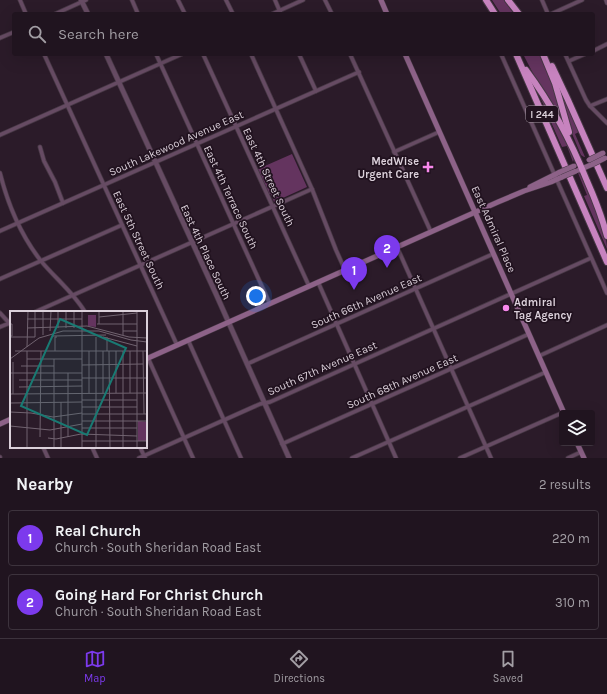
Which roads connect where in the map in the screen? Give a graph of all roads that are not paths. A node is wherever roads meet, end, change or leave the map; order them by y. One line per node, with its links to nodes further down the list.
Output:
1 (20, 0): 16 (street)
2 (132, 0): 19 (street)
3 (178, 0): 20 (street)
4 (226, 0): 21 (street)
5 (275, 0): 22 (street)
6 (303, 0): 22 (street)
7 (325, 0): 23 (street)
8 (381, 0): 24 (main road)
9 (486, 0): 25 (highway)
10 (508, 0): 26 (highway)
11 (542, 0): 27 (street)
12 (582, 0): 28 (street)
13 (606, 0): 15 (street)
14 (83, 1): 17 (street); 18 (street)
15 (607, 3)
16 (25, 12)
17 (59, 12)
18 (87, 12)
19 (137, 12)
20 (184, 12)
21 (232, 12)
22 (280, 12)
23 (331, 12)
24 (386, 12)
25 (494, 12)
26 (517, 12)
27 (548, 12)
28 (554, 12)
29 (12, 33): 30 (street)
30 (0, 38)
31 (607, 44): 32 (street)
32 (595, 49)
33 (45, 56): 55 (street, East 5th Street South)
34 (107, 56): 52 (street, East 4th Place South)
35 (157, 56): 50 (street, East 4th Terrace South)
36 (177, 56): 50 (street)
37 (204, 56): 59 (street, East 4th Street South)
38 (252, 56): 57 (street)
39 (300, 56): 53 (street)
40 (351, 56): 51 (street)
41 (407, 56): 60 (main road, East Admiral Place)
42 (502, 56): 69 (street)
43 (517, 56): 48 (highway, I 244)
44 (545, 56): 67 (highway)
45 (545, 56): 71 (highway, I 244)
46 (566, 56): 49 (street)
47 (581, 56): 49 (street)
48 (519, 61): 67 (highway); 88 (highway, I 244)
49 (569, 62): 56 (street)
50 (161, 63): 52 (street); 62 (street, East 4th Terrace South)
51 (359, 72): 53 (street, South Lakewood Avenue East); 64 (street)
52 (119, 82): 55 (street); 66 (street, East 4th Place South)
53 (316, 91): 57 (street, South Lakewood Avenue East)
54 (607, 99): 56 (street)
55 (67, 105): 61 (street); 70 (street, East 5th Street South)
56 (590, 106): 58 (street)
57 (275, 109): 59 (street, South Lakewood Avenue East); 72 (street)
58 (607, 123)
59 (236, 126): 62 (street, South Lakewood Avenue East); 74 (street, East 4th Street South)
60 (440, 132): 64 (street); 75 (main road, East Admiral Place)
61 (0, 135)
62 (197, 144): 66 (street, South Lakewood Avenue East); 78 (street, East 4th Terrace South)
63 (40, 147): 73 (street)
64 (394, 152): 81 (street)
65 (605, 155): 67 (main road, bridge)
66 (155, 162): 70 (street, South Lakewood Avenue East); 83 (street, East 4th Place South)
67 (580, 167): 69 (main road, bridge); 76 (highway); 82 (highway)
68 (0, 172): 77 (street)
69 (558, 176): 75 (main road); 86 (street)
70 (104, 185): 73 (street, South Lakewood Avenue East); 79 (street, East 5th Street South)
71 (607, 188)
72 (312, 189): 74 (street); 90 (street)
73 (63, 203): 77 (street, South Lakewood Avenue East)
74 (273, 206): 78 (street); 93 (street, East 4th Street South)
75 (475, 212): 81 (main road); 85 (main road, East Admiral Place)
76 (607, 220)
77 (17, 224): 80 (street, South Lakewood Avenue East); 87 (street)
78 (234, 224): 83 (street); 98 (street, East 4th Terrace South)
79 (122, 225): 87 (street); 89 (street, East 5th Street South)
80 (0, 231)
81 (431, 232): 84 (main road)
82 (607, 236)
83 (192, 242): 89 (street); 102 (street, East 4th Place South)
84 (397, 247): 90 (main road); 94 (street)
85 (494, 254): 94 (street, South 66th Avenue East); 96 (main road, East Admiral Place)
86 (591, 258): 95 (street); 96 (street, South 67th Avenue East)
87 (41, 261): 91 (street); 97 (street)
88 (607, 262)
89 (140, 265): 97 (street); 110 (street, East 5th Street South)
90 (345, 270): 92 (main road)
91 (0, 279)
92 (318, 282): 93 (main road); 104 (street)
93 (309, 286): 98 (main road)
94 (415, 289): 104 (street, South 66th Avenue East); 107 (street)
95 (607, 293)
96 (511, 294): 107 (street, South 67th Avenue East); 108 (main road, East Admiral Place)
97 (72, 295): 99 (street); 100 (street)
98 (270, 304): 102 (main road)
99 (37, 311)
100 (83, 311)
101 (0, 313): 103 (street)
102 (228, 322): 109 (main road); 113 (street, East 4th Place South)
103 (10, 324): 106 (street)
104 (336, 324): 113 (street, South 66th Avenue East); 114 (street)
105 (607, 325): 111 (street)
106 (0, 327)
107 (433, 329): 114 (street, South 67th Avenue East); 115 (street)
108 (529, 334): 111 (main road, East Admiral Place); 115 (street, South 68th Avenue East)
109 (188, 340): 110 (main road); 123 (street)
110 (177, 345): 112 (main road)
111 (539, 356): 116 (main road, East Admiral Place)
112 (147, 358): 125 (street)
113 (247, 364): 117 (street, East 4th Place South)
114 (354, 364): 117 (street, South 67th Avenue East); 118 (street)
115 (451, 369): 118 (street, South 68th Avenue East); 119 (street)
116 (546, 372): 119 (street); 120 (main road, East Admiral Place)
117 (264, 403): 123 (street, South 67th Avenue East); 127 (street, East 4th Place South)
118 (372, 404): 126 (street); 127 (street, South 68th Avenue East)
119 (468, 407): 126 (street); 129 (street)
120 (563, 410)
121 (559, 414): 129 (street)
122 (10, 419): 124 (main road)
123 (224, 420): 125 (street, South 67th Avenue East); 139 (street)
124 (0, 424)
125 (184, 438): 134 (street, South 67th Avenue East); 138 (street)
126 (389, 442): 141 (street); 142 (street)
127 (282, 444): 140 (street, East 4th Place South)
128 (579, 446): 133 (main road)
129 (486, 447): 143 (street); 144 (street)
130 (43, 448): 135 (street)
131 (92, 448): 136 (street)
132 (140, 448): 134 (street)
133 (582, 452): 145 (street); 146 (main road)
134 (145, 457): 137 (street, South 67th Avenue East)
135 (48, 458)
136 (97, 458)
137 (139, 458)
138 (193, 458)
139 (241, 458)
140 (289, 458)
141 (352, 458)
142 (396, 458)
143 (460, 458)
144 (491, 458)
145 (568, 458)
146 (584, 458)

